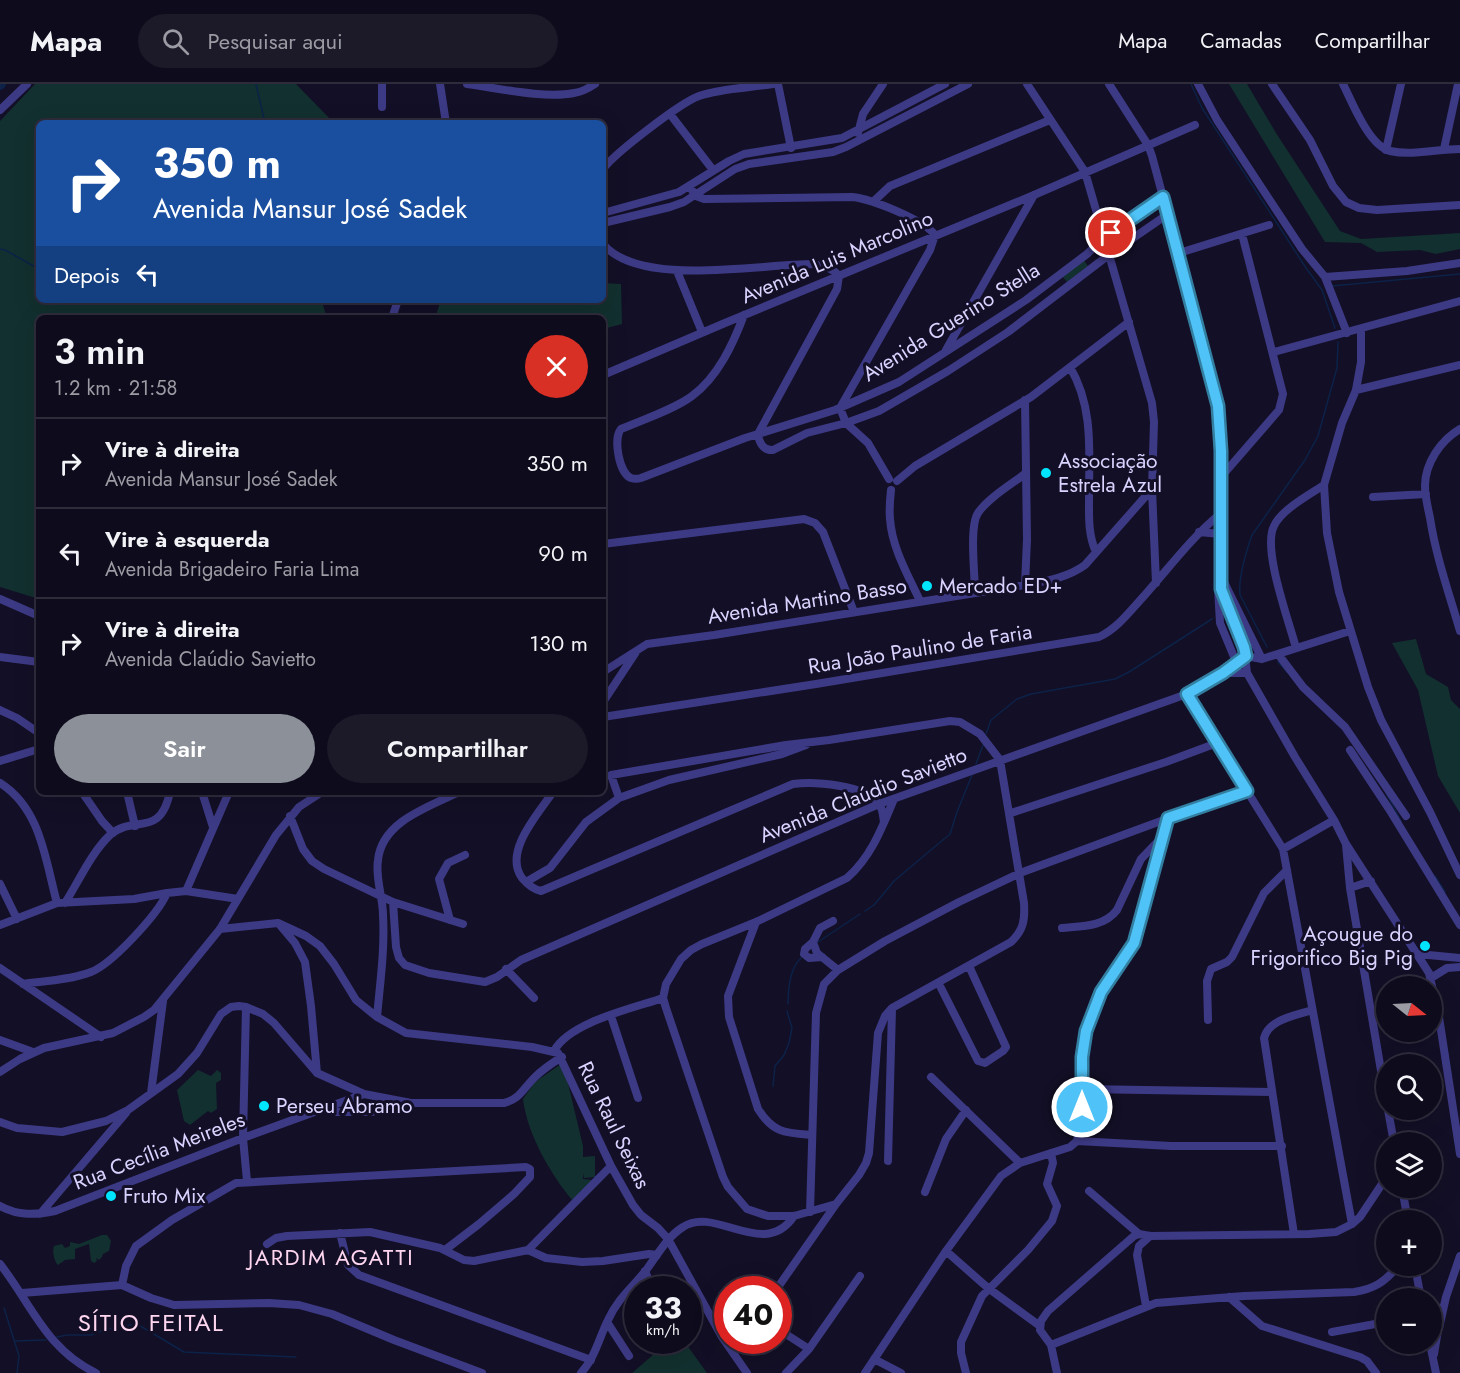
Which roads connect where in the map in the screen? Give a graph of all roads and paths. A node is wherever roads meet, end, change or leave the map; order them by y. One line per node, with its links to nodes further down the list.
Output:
1 (27, 84): 19 (street)
2 (382, 84): 18 (street)
3 (440, 84): 21 (street)
4 (467, 84): 5 (street)
5 (596, 84)
6 (773, 84): 20 (street)
7 (778, 84): 27 (street)
8 (883, 84): 24 (street)
9 (945, 84): 24 (street)
10 (968, 84): 25 (street)
11 (1027, 84): 22 (street)
12 (1109, 84): 26 (street)
13 (1198, 84): 53 (street)
14 (1272, 84): 39 (street)
15 (1343, 84): 30 (street)
16 (1401, 84): 30 (street)
17 (1459, 85): 28 (street)
18 (382, 107)
19 (0, 110)
20 (670, 114): 31 (street); 32 (street)
21 (446, 120)
22 (1050, 120): 33 (street); 38 (street)
23 (1195, 125): 26 (street, Avenida Luis Marcolino)
24 (857, 130): 25 (street); 27 (street)
25 (858, 142): 36 (street)
26 (1148, 146): 33 (street, Avenida Luis Marcolino); 37 (street)
27 (791, 148): 32 (street)
28 (1444, 149): 29 (street); 30 (street)
29 (1460, 149)
30 (1386, 150)
31 (606, 166)
32 (713, 170): 34 (street)
33 (1085, 172): 35 (street, Avenida Luis Marcolino); 46 (street)
34 (689, 186): 36 (street); 40 (street)
35 (1034, 195): 45 (street, Avenida Luis Marcolino); 61 (street)
36 (696, 196): 38 (street); 42 (street)
37 (1163, 197): 41 (street); 46 (street, Avenida Guerino Stella)
38 (874, 201): 45 (street)
39 (1460, 205)
40 (606, 212)
41 (1168, 214): 48 (street); 49 (street, Avenida Guerino Stella)
42 (606, 222)
43 (1269, 225): 44 (street)
44 (1242, 234): 48 (street); 60 (street)
45 (935, 235): 52 (street, Avenida Luis Marcolino); 67 (street)
46 (1105, 237): 49 (street); 61 (street, Avenida Guerino Stella)
47 (606, 247): 51 (street)
48 (1179, 253): 72 (street)
49 (1110, 254): 56 (street); 68 (street, Avenida Guerino Stella)
50 (1460, 263): 53 (street)
51 (677, 271): 52 (street); 58 (street)
52 (839, 276): 55 (street, Avenida Luis Marcolino); 70 (street)
53 (1325, 277): 59 (street)
54 (1460, 301): 57 (street)
55 (744, 315): 58 (street, Avenida Luis Marcolino); 70 (street)
56 (1129, 322): 63 (street); 75 (street)
57 (1361, 329): 59 (street); 65 (street)
58 (702, 332): 64 (street, Avenida Luis Marcolino)
59 (1347, 333): 60 (street)
60 (1274, 352): 72 (street)
61 (944, 353): 67 (street, Avenida Guerino Stella)
62 (1460, 365): 65 (street)
63 (1070, 367): 66 (street); 82 (street)
64 (606, 374)
65 (1356, 390): 74 (street)
66 (1025, 400): 71 (street); 73 (street)
67 (840, 408): 68 (street); 70 (street, Avenida Guerino Stella)
68 (846, 423): 70 (street, Avenida Guerino Stella); 73 (street)
69 (1460, 429): 76 (street)
70 (758, 434)
71 (1026, 473): 87 (street); 88 (street)
72 (1221, 477): 78 (street)
73 (893, 480): 90 (street)
74 (1324, 485): 93 (street); 96 (street)
75 (1152, 489): 82 (street, Avenida Martino Basso); 83 (street)
76 (1426, 494): 77 (street); 94 (street)
77 (1373, 497)
78 (1220, 514): 79 (street, Rua João Paulino de Faria); 80 (street)
79 (1199, 532): 80 (street); 84 (street, Rua João Paulino de Faria)
80 (1220, 534): 85 (street)
81 (606, 544): 91 (street)
82 (1096, 552): 87 (street, Avenida Martino Basso)
83 (1154, 553): 84 (street); 86 (street)
84 (1166, 571): 86 (street, Rua João Paulino de Faria)
85 (1220, 575): 98 (street); 100 (street); 102 (street)
86 (1156, 583): 109 (street, Rua João Paulino de Faria)
87 (1025, 585): 88 (street, Avenida Martino Basso)
88 (975, 593): 90 (street, Avenida Martino Basso)
89 (0, 599): 92 (street)
90 (920, 601): 91 (street, Avenida Martino Basso)
91 (854, 612): 95 (street, Avenida Martino Basso)
92 (36, 615)
93 (1350, 631): 96 (street); 146 (street)
94 (1460, 631)
95 (640, 647): 103 (street); 107 (street)
96 (1296, 648): 97 (street)
97 (1278, 654): 100 (street); 133 (street)
98 (1246, 656): 100 (street); 102 (street, Avenida Claúdio Savietto); 105 (street)
99 (0, 657): 101 (street)
100 (1263, 659)
101 (36, 662)
102 (1237, 663): 104 (street, Avenida Claúdio Savietto)
103 (606, 670)
104 (1223, 673): 105 (street); 106 (street, Avenida Claúdio Savietto)
105 (1246, 673): 135 (street)
106 (1187, 694): 112 (street); 115 (street, Avenida Claúdio Savietto)
107 (606, 698)
108 (0, 710): 110 (street)
109 (606, 717)
110 (36, 731)
111 (812, 743): 115 (street); 117 (street); 128 (street)
112 (1217, 743): 119 (street); 131 (street)
113 (36, 750): 116 (street)
114 (1350, 750): 164 (street)
115 (1000, 760): 129 (street, Avenida Claúdio Savietto); 131 (street)
116 (0, 761)
117 (606, 776): 128 (street)
118 (0, 783): 156 (street)
119 (1247, 791): 134 (street); 142 (street)
120 (84, 795): 139 (street)
121 (128, 795): 137 (street)
122 (169, 795): 137 (street)
123 (203, 795): 138 (street)
124 (228, 795): 138 (street)
125 (317, 795): 132 (street)
126 (453, 795): 153 (street)
127 (551, 795): 148 (street)
128 (619, 798): 148 (street)
129 (894, 799): 130 (street, Avenida Claúdio Savietto); 136 (street)
130 (879, 804): 136 (street); 148 (street); 172 (street, Avenida Claúdio Savietto)
131 (1011, 813): 145 (street)
132 (290, 816): 153 (street); 154 (street)
133 (1406, 816)
134 (1168, 818): 140 (street); 145 (street)
135 (1334, 820): 141 (street); 142 (street)
136 (884, 823): 160 (street)
137 (135, 826): 139 (street)
138 (213, 827): 151 (street)
139 (114, 832): 156 (street)
140 (1165, 834): 165 (street); 196 (street)
141 (1346, 844): 147 (street); 150 (street)
142 (1284, 849): 144 (street)
143 (465, 855): 158 (street)
144 (1287, 870): 183 (street); 186 (street)
145 (1020, 873): 169 (street); 173 (street)
146 (1460, 875)
147 (1371, 881): 150 (street); 167 (street)
148 (526, 882)
149 (0, 884): 157 (street)
150 (1350, 888): 192 (street)
151 (186, 891): 152 (street); 154 (street)
152 (167, 893): 156 (street); 176 (street)
153 (381, 897): 155 (street); 185 (street)
154 (238, 899): 166 (street)
155 (393, 902): 158 (street); 172 (street, Avenida Claúdio Savietto)
156 (61, 903): 157 (street)
157 (17, 919): 163 (street)
158 (450, 920): 162 (street)
159 (833, 921): 173 (street)
160 (756, 922): 179 (street); 206 (street)
161 (278, 923): 166 (street); 185 (street); 194 (street)
162 (463, 924)
163 (0, 925)
164 (1460, 925)
165 (1062, 928)
166 (220, 929): 180 (street)
167 (1418, 954): 168 (street); 174 (street)
168 (1460, 958)
169 (969, 966): 177 (street); 177 (street)
170 (0, 968): 176 (street)
171 (1460, 968): 175 (street)
172 (506, 969): 178 (street)
173 (838, 970): 206 (street)
174 (1430, 976)
175 (1434, 976)
176 (23, 984): 187 (street)
177 (939, 984): 182 (street)
178 (534, 998)
179 (663, 998): 184 (street); 223 (street)
180 (164, 1000): 187 (street); 198 (street)
181 (246, 1007): 194 (street); 198 (street); 207 (street)
182 (892, 1008): 212 (street); 219 (street)
183 (1312, 1010): 197 (street); 224 (street)
184 (611, 1016): 191 (street); 200 (street)
185 (377, 1017): 191 (street)
186 (1208, 1020)
187 (100, 1037): 190 (street)
188 (1442, 1037): 211 (street)
189 (0, 1040): 190 (street)
190 (33, 1052): 193 (street)
191 (558, 1054): 199 (street); 214 (street, Rua Raul Seixas)
192 (1378, 1054)
193 (0, 1072)
194 (317, 1073): 199 (street)
195 (931, 1077): 203 (street)
196 (1082, 1089): 197 (street); 208 (street)
197 (1272, 1092): 209 (street)
198 (151, 1093): 202 (street)
199 (364, 1094): 201 (street, Rua Cecília Meireles)
200 (638, 1098)
201 (326, 1108): 204 (street); 207 (street, Rua Cecília Meireles)
202 (128, 1110): 205 (street); 222 (street)
203 (966, 1110): 213 (street); 217 (street)
204 (372, 1112)
205 (0, 1122)
206 (812, 1135): 221 (street)
207 (243, 1138): 215 (street); 222 (street, Rua Cecília Meireles)
208 (1077, 1141): 209 (street); 210 (street)
209 (1282, 1146): 227 (street)
210 (1051, 1153): 213 (street); 243 (street)
211 (1460, 1154)
212 (888, 1161)
213 (1020, 1163): 233 (street)
214 (610, 1166): 229 (street, Rua Raul Seixas); 232 (street)
215 (247, 1181): 231 (street); 242 (street)
216 (1089, 1191): 226 (street)
217 (925, 1192)
218 (1376, 1194): 224 (street)
219 (836, 1204): 221 (street); 239 (street)
220 (0, 1206): 222 (street, Rua Cecília Meireles)
221 (810, 1212): 223 (street)
222 (40, 1214)
223 (794, 1216): 229 (street)
224 (1352, 1224): 227 (street)
225 (340, 1233): 230 (street); 231 (street); 260 (street)
226 (1139, 1234): 228 (street); 252 (street)
227 (1294, 1234): 228 (street)
228 (1150, 1236): 247 (street)
229 (668, 1239): 234 (street); 264 (street, Rua Raul Seixas)
230 (267, 1244)
231 (445, 1250): 232 (street)
232 (528, 1250): 234 (street)
233 (946, 1251): 243 (street); 259 (street)
234 (657, 1255): 237 (street)
235 (1460, 1256): 248 (street)
236 (0, 1264): 244 (street)
237 (645, 1271): 238 (street); 250 (street)
238 (647, 1276)
239 (786, 1276)
240 (860, 1276): 256 (street)
241 (1389, 1276): 245 (street)
242 (122, 1285): 244 (street); 262 (street)
243 (988, 1288): 252 (street); 268 (street)
244 (22, 1293): 261 (street)
245 (1244, 1296): 246 (street); 249 (street)
246 (1229, 1297): 247 (street); 249 (street)
247 (1146, 1306): 255 (street)
248 (1442, 1308)
249 (1251, 1315): 270 (street)
250 (607, 1322): 258 (street); 260 (street)
251 (1376, 1324): 253 (street)
252 (1040, 1326): 255 (street)
253 (1332, 1332)
254 (792, 1338): 256 (street)
255 (1051, 1345): 269 (street)
256 (809, 1349): 265 (street)
257 (1434, 1354): 271 (street)
258 (629, 1356)
259 (874, 1359): 266 (street); 267 (street)
260 (591, 1360): 263 (street)
261 (96, 1373)
262 (482, 1373)
263 (581, 1373)
264 (747, 1373)
265 (786, 1373)
266 (865, 1373)
267 (901, 1373)
268 (966, 1373)
269 (1057, 1373)
270 (1376, 1373)
271 (1436, 1373)

